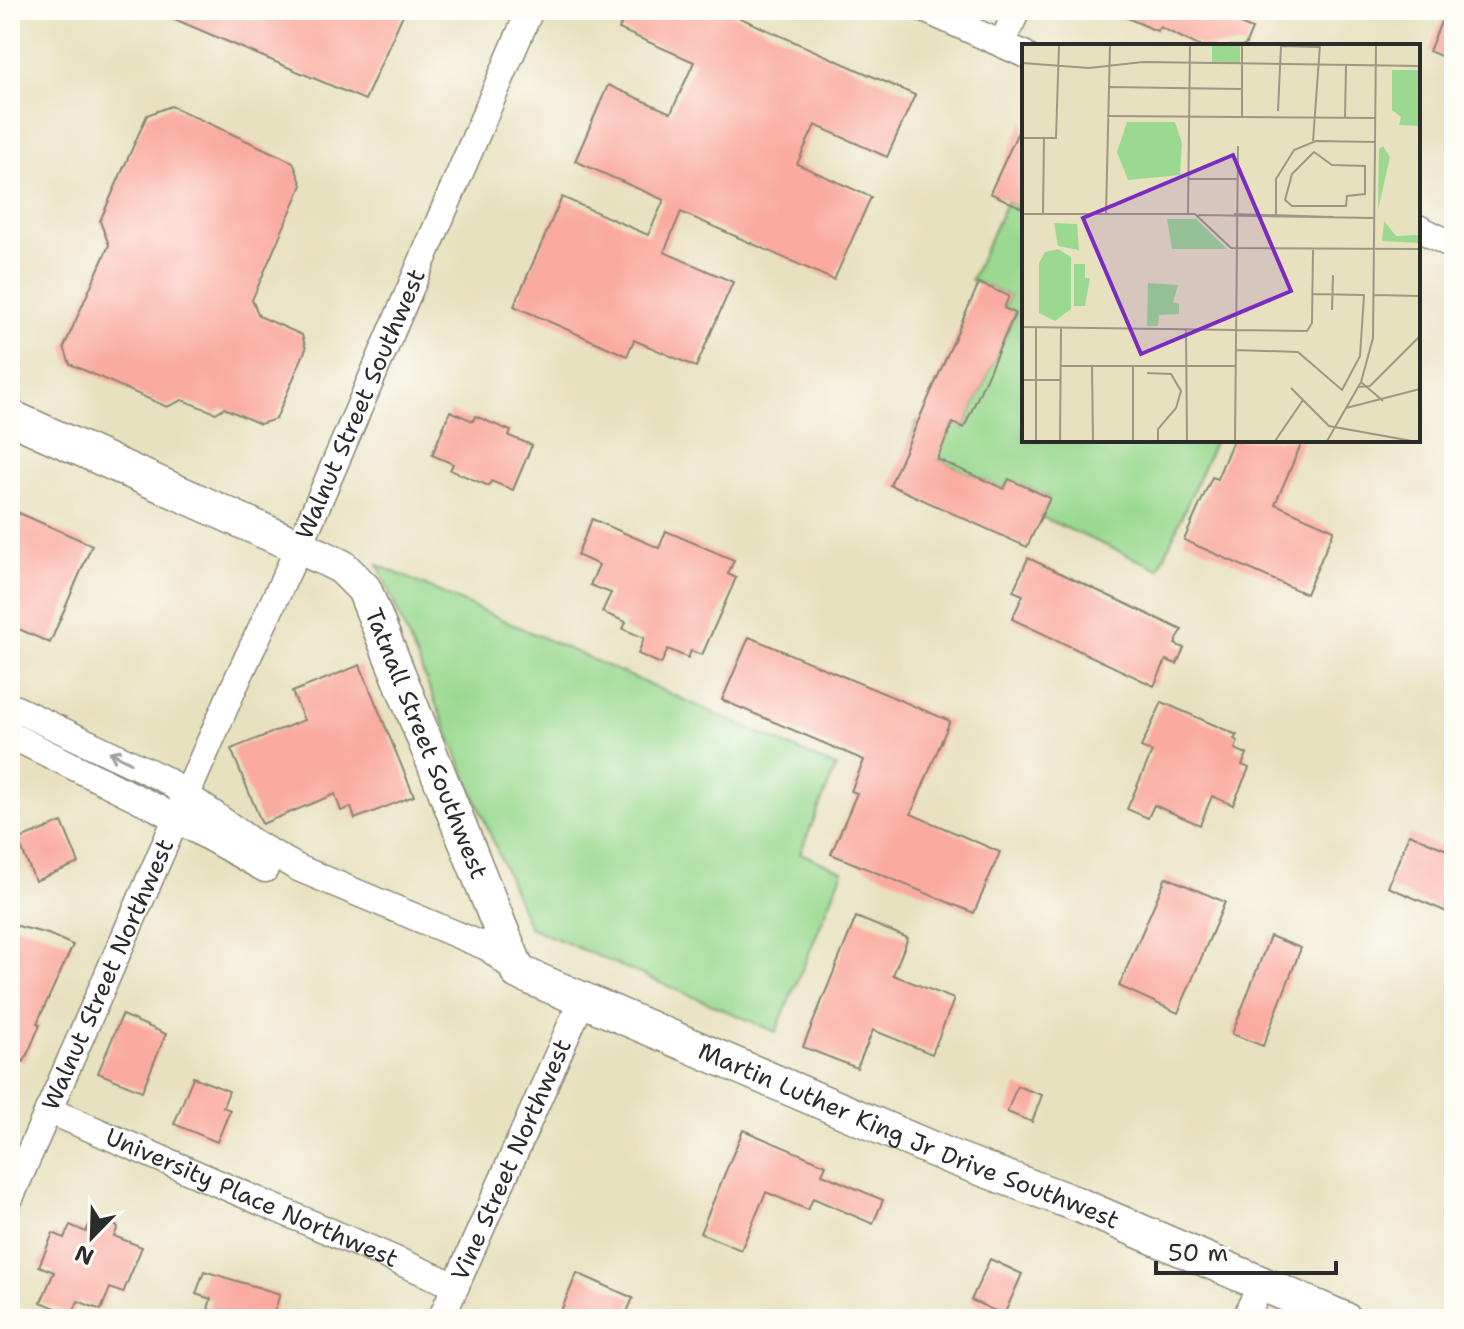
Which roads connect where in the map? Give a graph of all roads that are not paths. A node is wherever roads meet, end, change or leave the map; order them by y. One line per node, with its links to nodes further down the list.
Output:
1 (530, 10): 8 (street, Walnut Street Southwest)
2 (926, 10): 4 (street)
3 (1017, 10): 4 (street)
4 (1013, 49)
5 (1420, 229): 6 (street)
6 (1454, 246)
7 (10, 417): 8 (main road)
8 (299, 547): 11 (street, Walnut Street Southwest); 12 (main road, Tatnall Street Southwest)
9 (10, 706): 11 (street, one-way to 9)
10 (10, 735): 11 (street)
11 (182, 808): 12 (street); 14 (street, Walnut Street Northwest)
12 (518, 972): 13 (main road, Martin Luther King Jr Drive Southwest)
13 (582, 1000): 16 (main road, Martin Luther King Jr Drive Southwest); 17 (street, Vine Street Northwest)
14 (48, 1110): 15 (street, Walnut Street Northwest); 17 (street, University Place Northwest)
15 (10, 1198)
16 (1261, 1284): 19 (street); 20 (main road, Martin Luther King Jr Drive Southwest)
17 (456, 1286): 18 (street, Vine Street Northwest)
18 (441, 1319)
19 (1245, 1319)
20 (1344, 1319)

